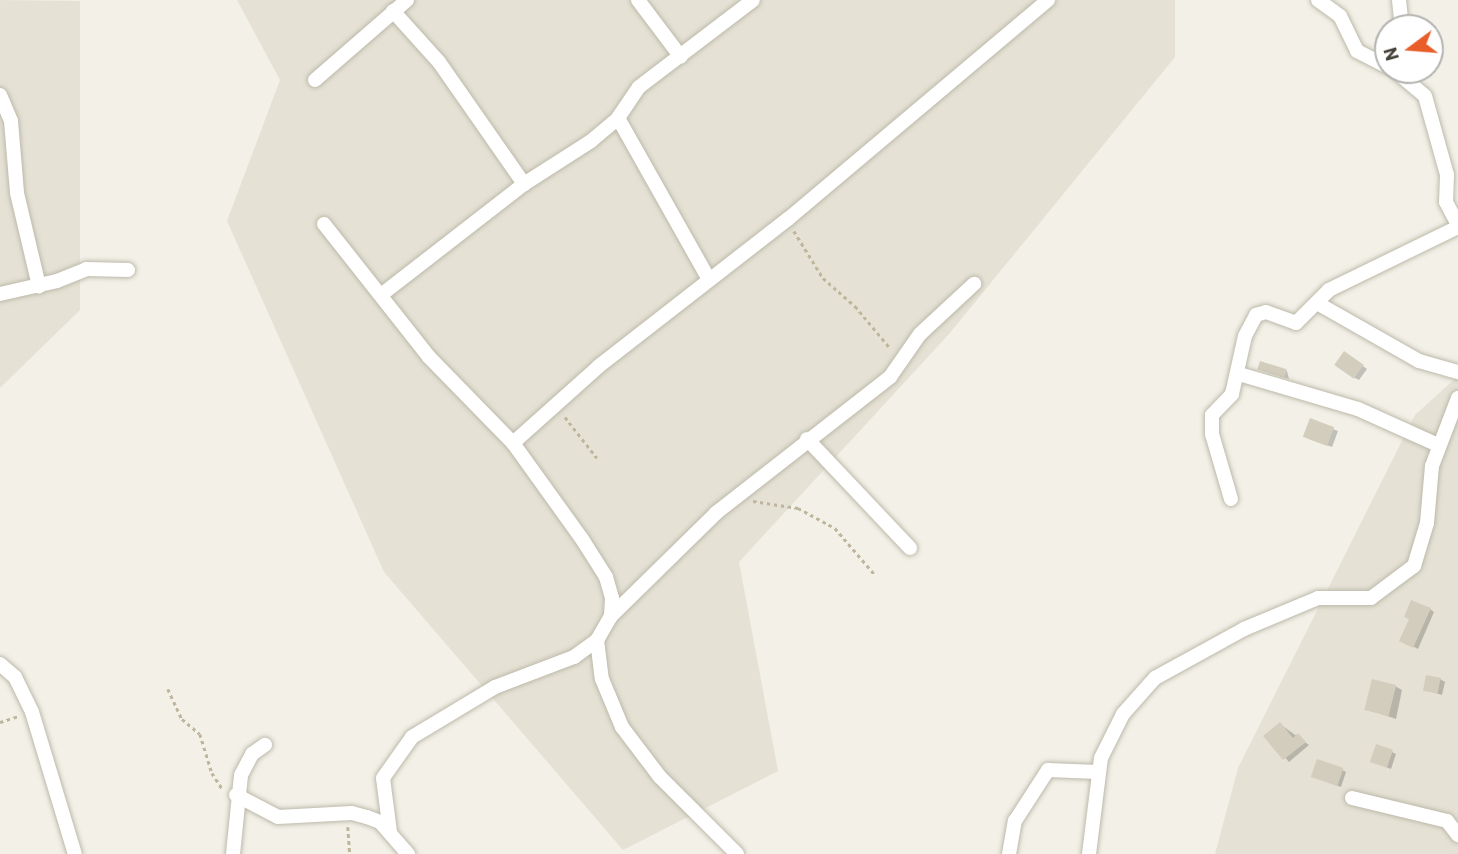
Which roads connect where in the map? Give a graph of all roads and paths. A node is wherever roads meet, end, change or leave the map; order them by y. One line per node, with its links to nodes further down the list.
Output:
1 (638, 0): 6 (street)
2 (753, 0): 6 (street)
3 (1048, 0): 13 (street)
4 (1318, 0): 7 (street)
5 (399, 4): 8 (street); 12 (street)
6 (681, 57): 11 (street)
7 (1374, 60)
8 (315, 80)
9 (1413, 84): 15 (street)
10 (0, 95): 19 (street)
11 (618, 118): 12 (street); 17 (street)
12 (524, 184): 21 (street)
13 (788, 219): 17 (street); 23 (path)
14 (324, 224): 21 (street)
15 (1458, 226): 22 (street)
16 (128, 270): 19 (street)
17 (708, 278): 27 (street)
18 (974, 284): 23 (street)
19 (39, 286): 20 (street)
20 (0, 294)
21 (381, 295): 29 (street)
22 (1317, 303): 24 (street); 25 (street)
23 (902, 363): 28 (street)
24 (1458, 372)
25 (1239, 374): 30 (street); 32 (street)
26 (1458, 398): 30 (street)
27 (556, 405): 29 (street); 31 (path)
28 (807, 439): 33 (street); 34 (street)
29 (513, 443): 36 (street)
30 (1438, 445): 43 (street)
31 (597, 458)
32 (1231, 499)
33 (731, 501): 35 (path); 36 (street)
34 (910, 548)
35 (876, 576)
36 (611, 616): 37 (street)
37 (597, 640): 47 (street); 53 (street)
38 (0, 664): 40 (street)
39 (168, 689): 44 (path)
40 (32, 712): 41 (path); 49 (street)
41 (0, 722)
42 (265, 745): 44 (street)
43 (1098, 772): 54 (street); 55 (street)
44 (236, 795): 46 (street); 50 (street)
45 (1352, 798): 48 (street)
46 (347, 813): 47 (street); 51 (path)
47 (390, 832): 52 (street)
48 (1458, 835)
49 (75, 854)
50 (233, 854)
51 (350, 854)
52 (408, 854)
53 (737, 854)
54 (1009, 854)
55 (1089, 854)

